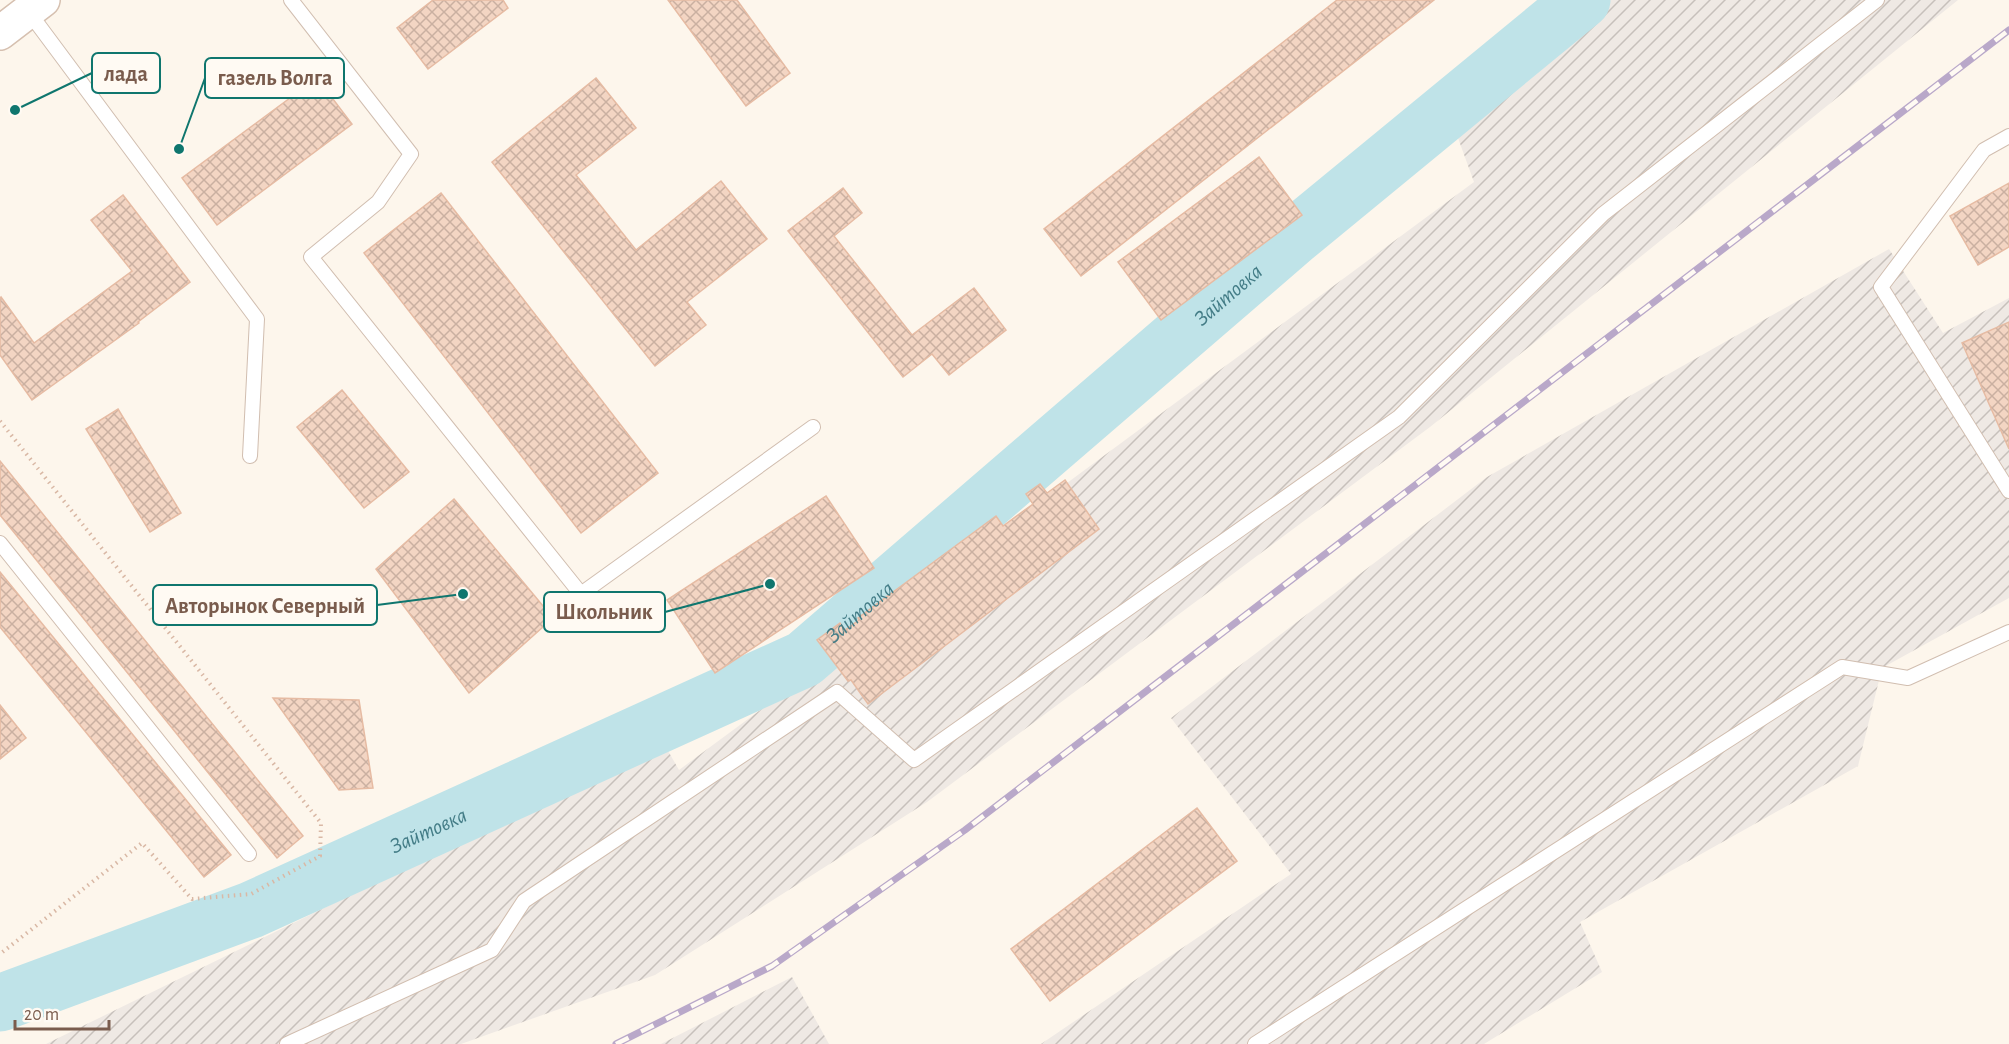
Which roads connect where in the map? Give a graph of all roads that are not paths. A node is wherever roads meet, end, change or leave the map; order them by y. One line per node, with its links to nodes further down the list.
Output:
1 (291, 0): 6 (lane)
2 (1877, 0): 12 (lane)
3 (35, 6): 4 (main road); 7 (lane)
4 (0, 33)
5 (2009, 136): 8 (lane)
6 (813, 427)
7 (250, 456)
8 (2009, 492)
9 (0, 543): 11 (lane)
10 (2009, 632): 13 (lane)
11 (249, 854)
12 (287, 1044)
13 (1255, 1044)

